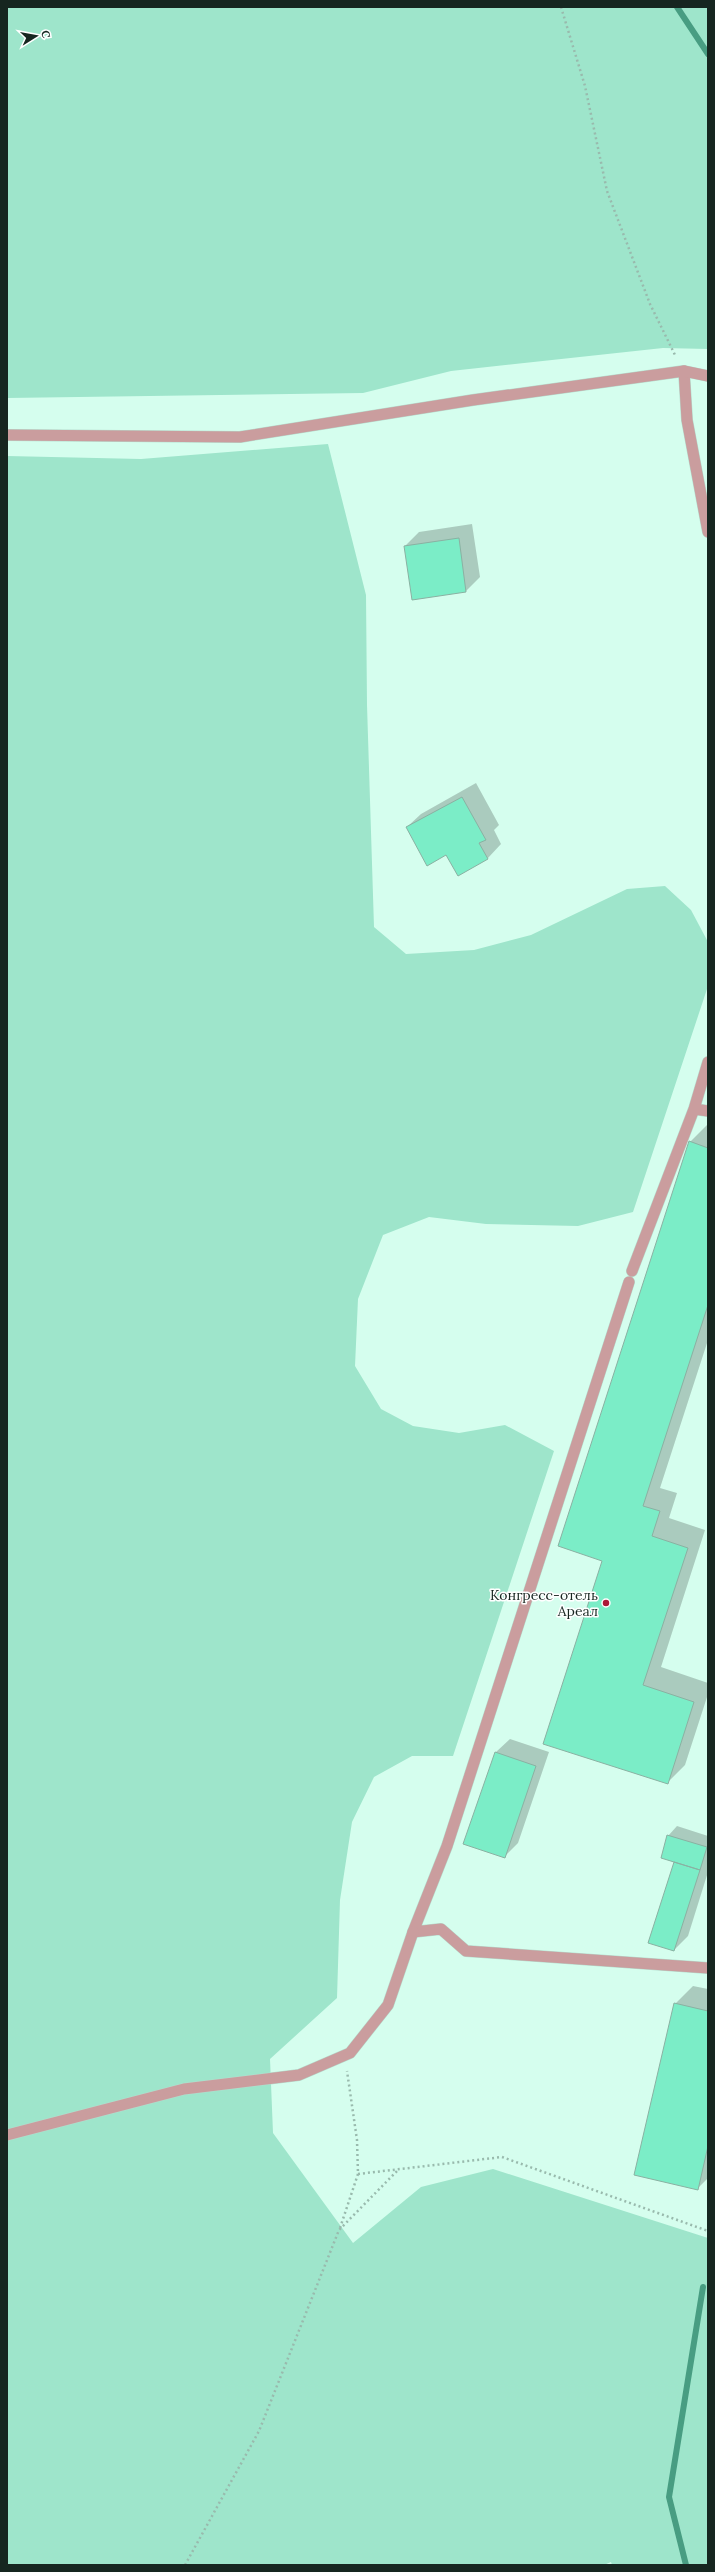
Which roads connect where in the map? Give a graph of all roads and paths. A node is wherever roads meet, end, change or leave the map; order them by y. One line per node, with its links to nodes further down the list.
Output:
1 (561, 7): 2 (path)
2 (684, 371): 3 (street); 4 (street); 5 (street)
3 (708, 376)
4 (7, 435)
5 (708, 532)
6 (708, 1062): 7 (street)
7 (694, 1109): 8 (street); 9 (street)
8 (708, 1111)
9 (632, 1271)
10 (629, 1282): 11 (street)
11 (413, 1932): 12 (street); 13 (street)
12 (708, 1968)
13 (350, 2053): 14 (street); 16 (path)
14 (7, 2135)
15 (399, 2169): 16 (path); 17 (path); 18 (path)
16 (358, 2174): 17 (path)
17 (339, 2230): 19 (path)
18 (708, 2231)
19 (184, 2565)

